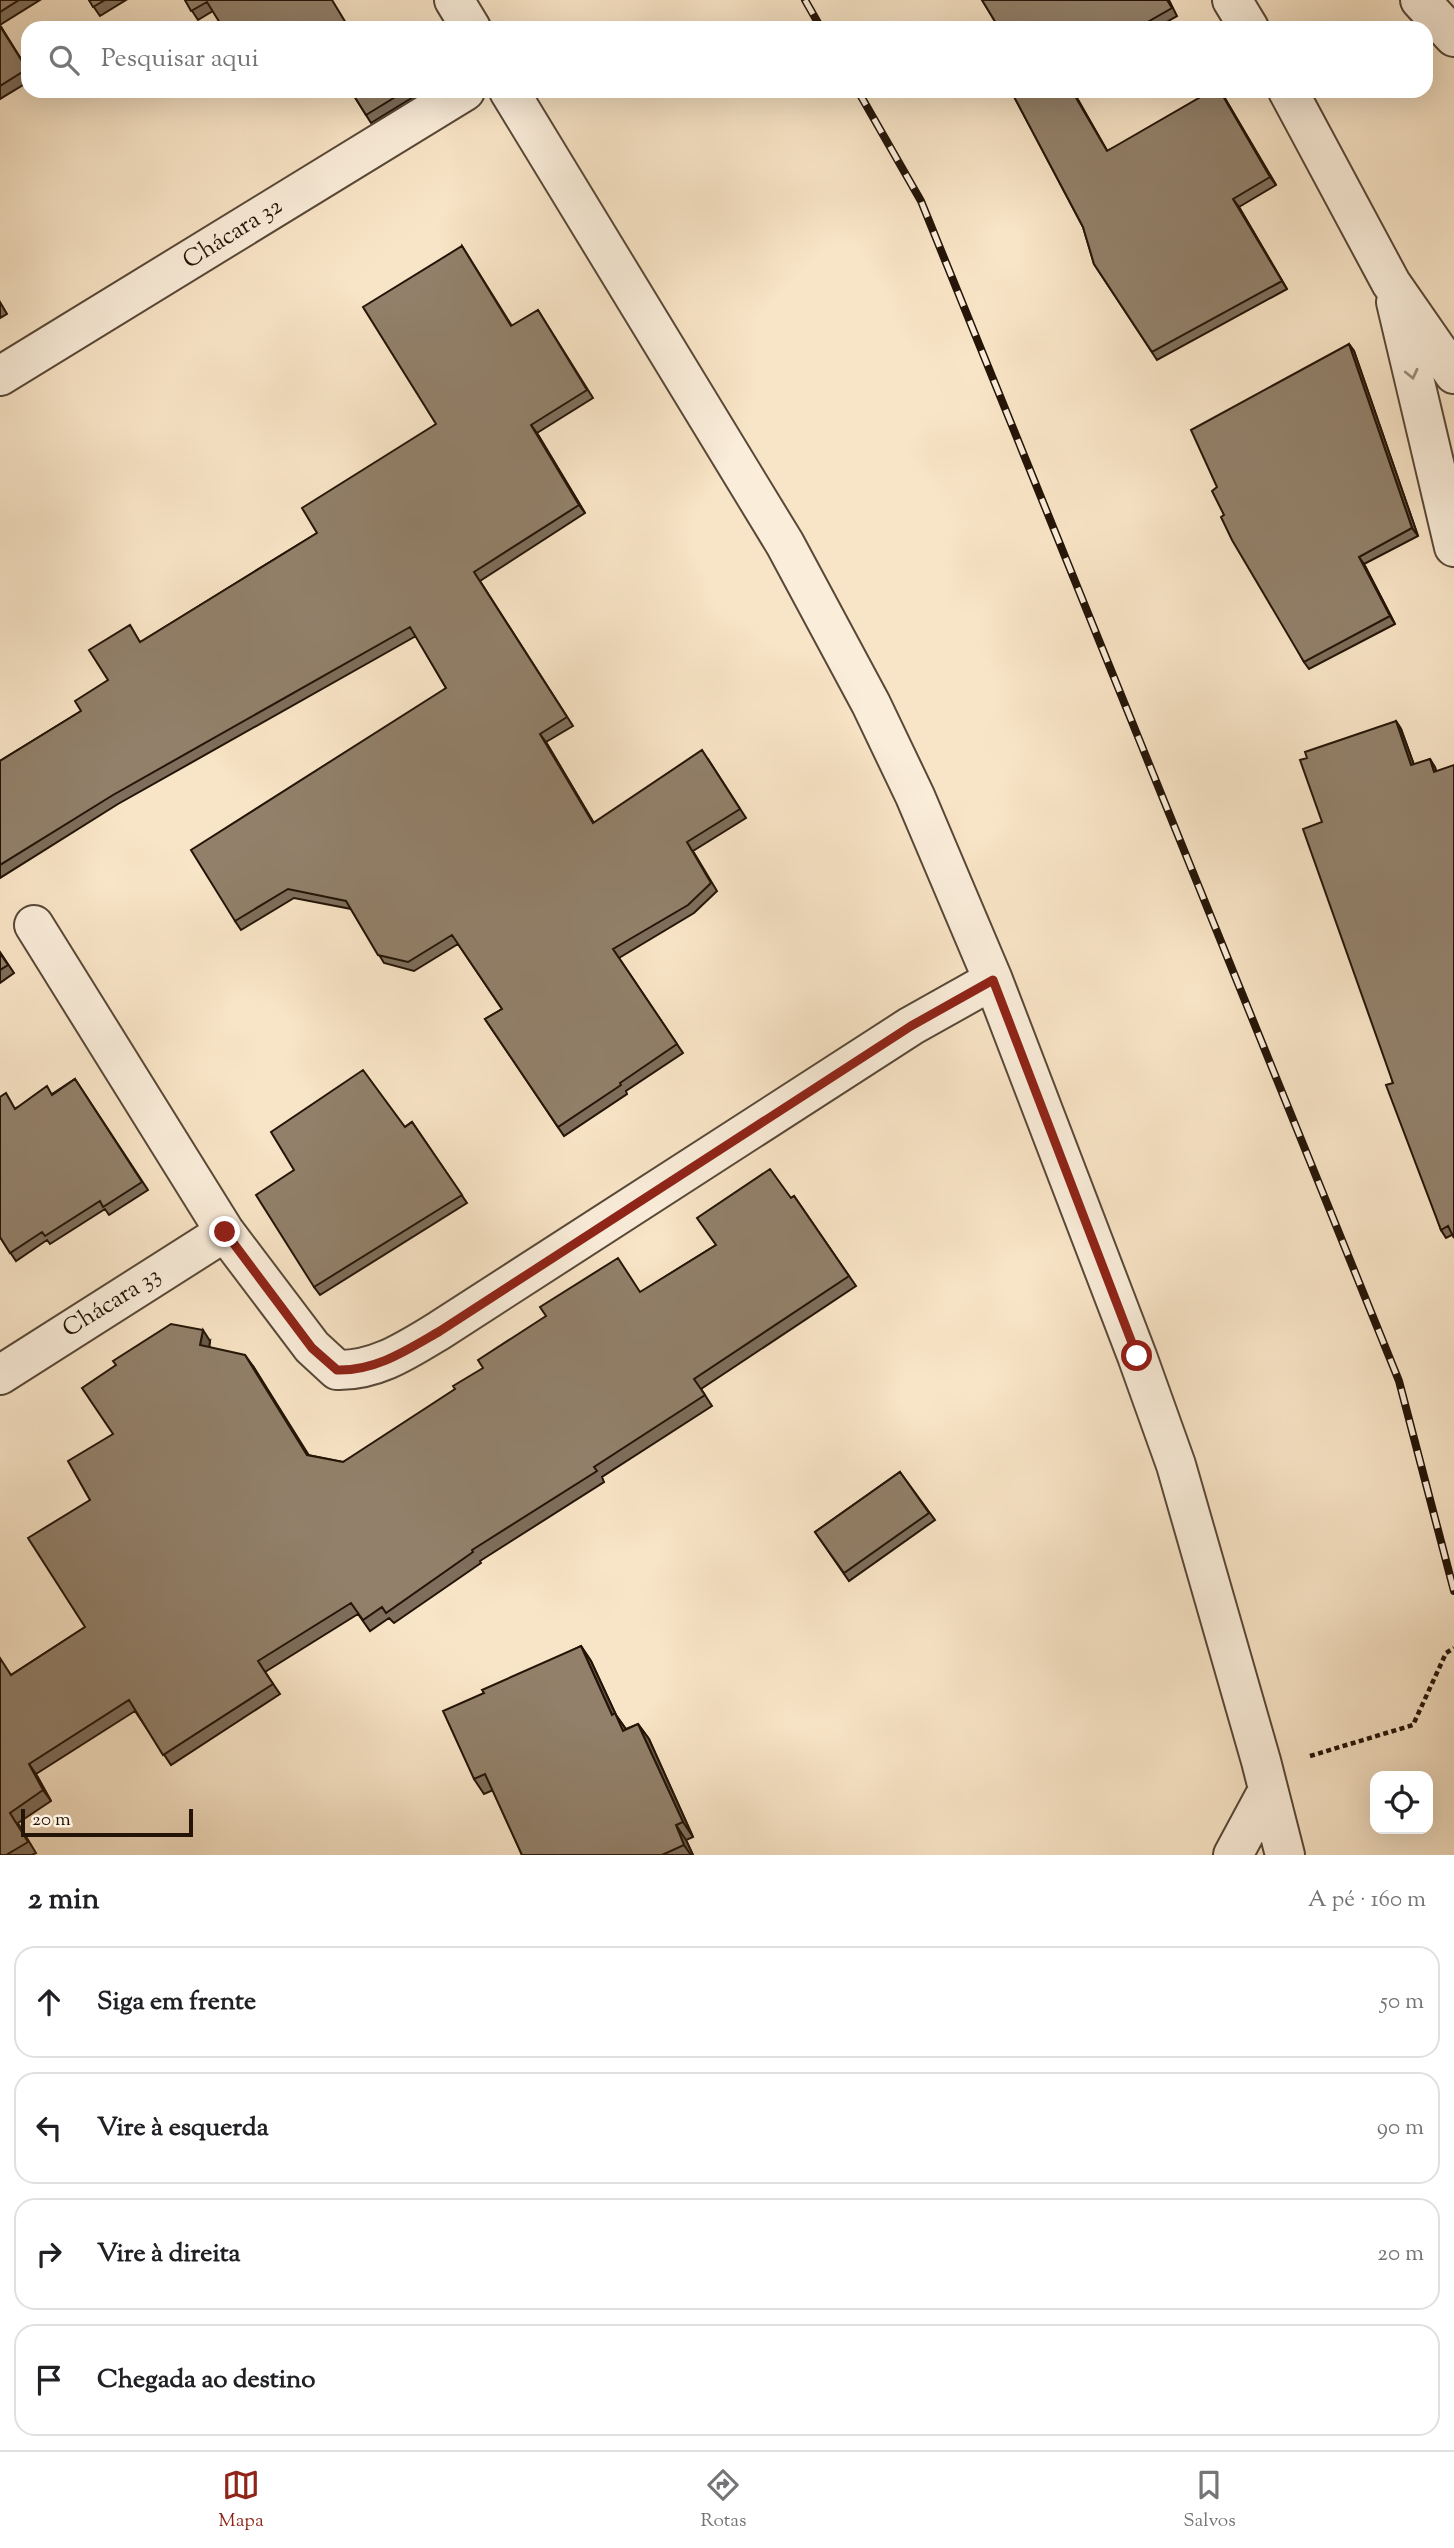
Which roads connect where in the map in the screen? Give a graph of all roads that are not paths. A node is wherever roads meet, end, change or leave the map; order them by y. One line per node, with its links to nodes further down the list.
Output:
1 (454, 0): 4 (street)
2 (1232, 0): 5 (street)
3 (1420, 0): 6 (street)
4 (467, 21)
5 (1245, 21)
6 (1454, 37)
7 (454, 98): 12 (street, Chácara 32)
8 (513, 98): 15 (street)
9 (1292, 98): 10 (street)
10 (1391, 283): 11 (street); 13 (street, one-way to 13)
11 (1454, 374)
12 (0, 376)
13 (1454, 547)
14 (34, 925): 16 (street)
15 (993, 980): 16 (street); 18 (street)
16 (225, 1232): 17 (street, Chácara 33)
17 (0, 1375)
18 (1265, 1780): 19 (street); 20 (street)
19 (1233, 1855)
20 (1285, 1855)

